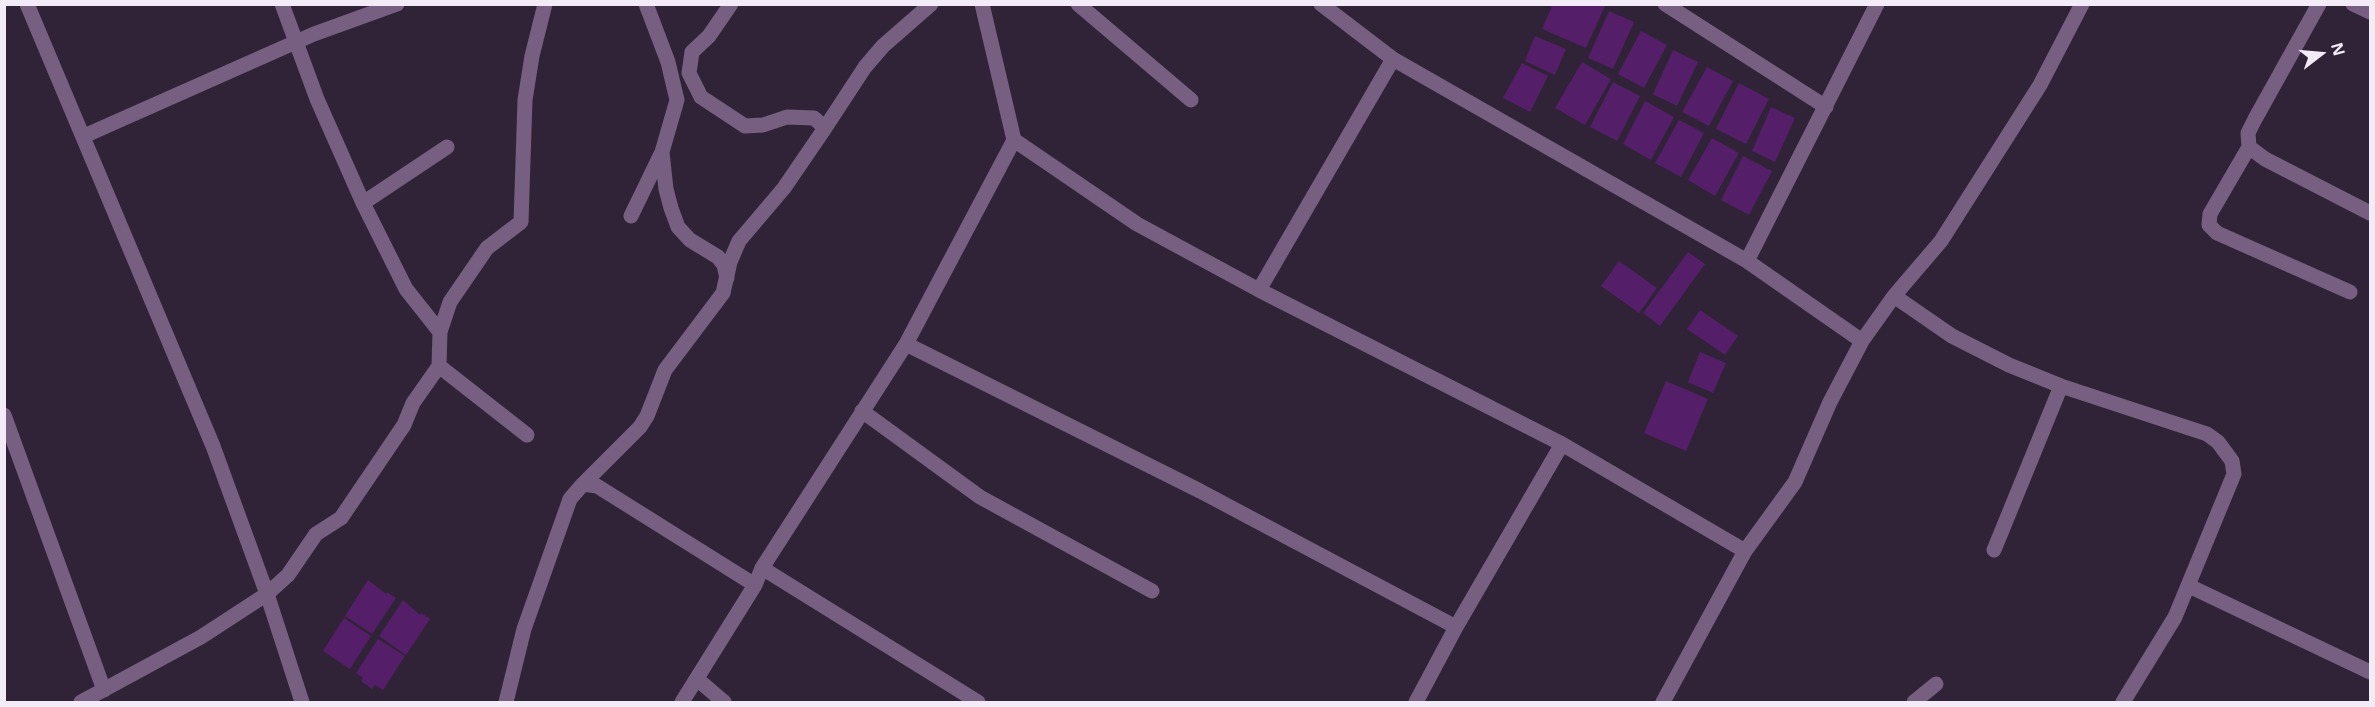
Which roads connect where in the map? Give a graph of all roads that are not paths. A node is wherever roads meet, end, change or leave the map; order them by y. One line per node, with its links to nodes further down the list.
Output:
1 (27, 4): 22 (street)
2 (282, 4): 17 (street)
3 (397, 4): 17 (street)
4 (545, 4): 35 (street)
5 (646, 4): 26 (street)
6 (731, 4): 21 (street)
7 (931, 4): 21 (street)
8 (982, 4): 23 (street)
9 (1078, 4): 19 (street)
10 (1665, 4): 20 (street)
11 (1877, 4): 20 (street)
12 (2082, 4): 34 (street)
13 (2319, 4): 25 (street)
14 (2353, 4): 16 (street)
15 (1329, 7): 18 (street)
16 (2370, 12)
17 (295, 42): 22 (street); 27 (street)
18 (1393, 59): 30 (street); 32 (street)
19 (1191, 100)
20 (1826, 107): 30 (street)
21 (825, 128): 31 (street)
22 (84, 136): 51 (street)
23 (1014, 140): 32 (street); 37 (street)
24 (447, 147): 27 (street)
25 (2249, 147): 28 (street); 33 (street)
26 (662, 152): 29 (street); 31 (street)
27 (363, 203): 35 (street)
28 (2370, 213)
29 (631, 216)
30 (1747, 261): 36 (street)
31 (727, 278): 44 (street)
32 (1259, 290): 43 (street)
33 (2350, 292)
34 (1894, 296): 36 (street); 39 (street)
35 (440, 332): 38 (street)
36 (1862, 341): 46 (street)
37 (906, 344): 40 (street); 52 (street)
38 (439, 366): 42 (street); 51 (street)
39 (2061, 386): 45 (street); 49 (street)
40 (862, 411): 47 (street); 50 (street)
41 (4, 415): 56 (street)
42 (527, 435)
43 (1562, 444): 46 (street); 52 (street)
44 (583, 484): 48 (street); 59 (street)
45 (1994, 550)
46 (1745, 551): 64 (street)
47 (762, 568): 48 (street); 62 (street)
48 (755, 585): 54 (street)
49 (2188, 586): 53 (street); 66 (street)
50 (1152, 591)
51 (267, 594): 56 (street); 58 (street)
52 (1456, 627): 63 (street)
53 (2370, 672)
54 (697, 679): 60 (street); 61 (street)
55 (1936, 684): 65 (street)
56 (104, 690): 57 (street)
57 (81, 702)
58 (302, 702)
59 (506, 702)
60 (682, 702)
61 (724, 702)
62 (978, 702)
63 (1416, 702)
64 (1663, 702)
65 (1914, 702)
66 (2123, 702)

